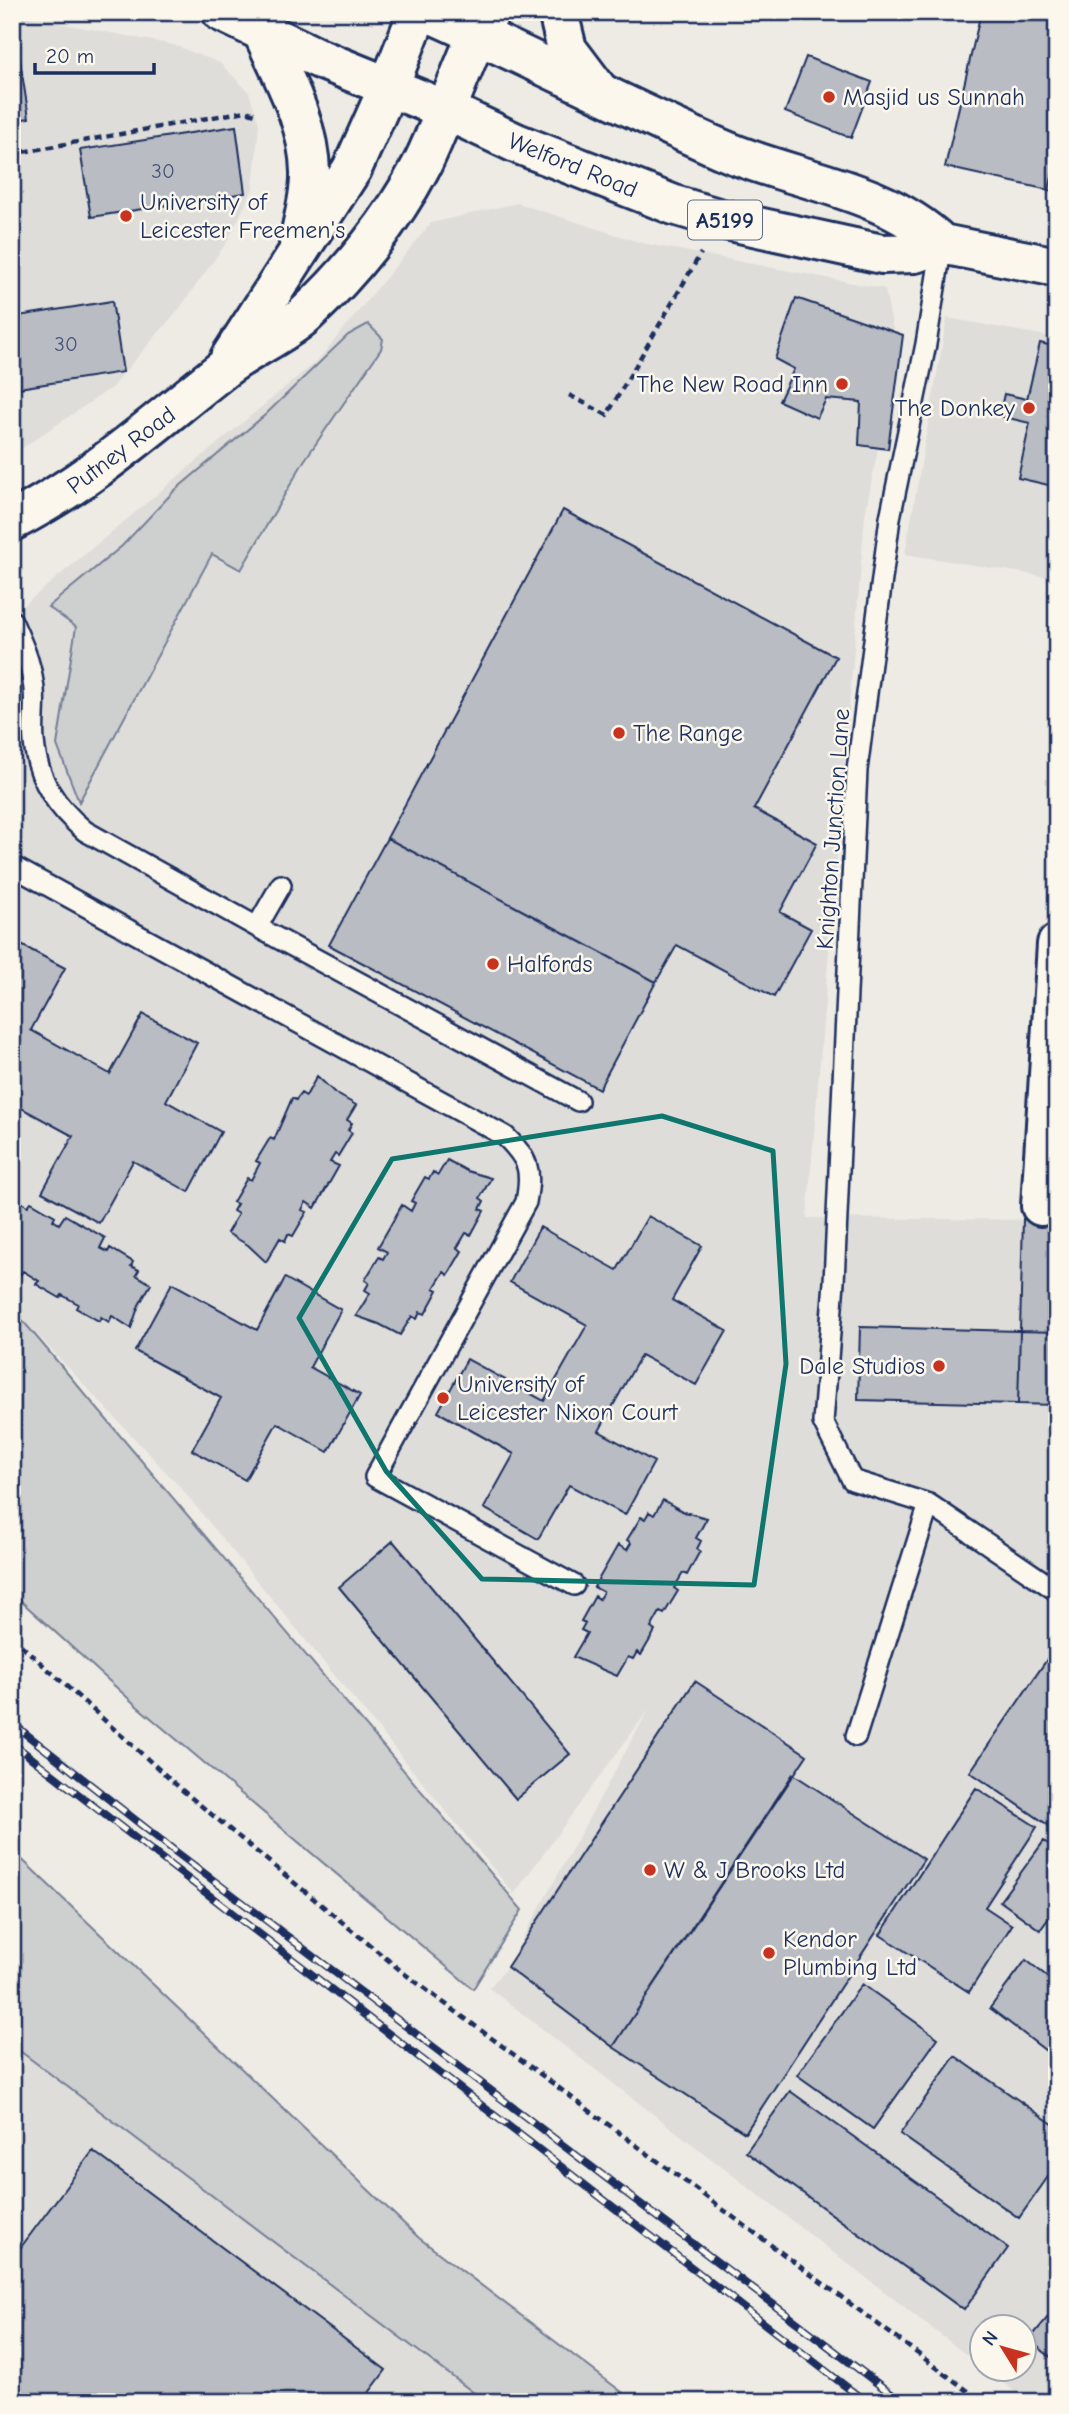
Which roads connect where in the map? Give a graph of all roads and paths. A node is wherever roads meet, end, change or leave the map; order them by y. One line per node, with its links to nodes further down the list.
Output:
1 (222, 12): 6 (main road, Welford Road / A5199)
2 (418, 12): 7 (main road, Putney Road)
3 (428, 12): 5 (main road, Welford Road / A5199)
4 (558, 12): 8 (main road)
5 (484, 23): 8 (main road, Welford Road / A5199); 9 (main road, Putney Road)
6 (261, 28): 7 (main road, Welford Road / A5199); 10 (main road, Putney Road)
7 (389, 86): 9 (main road, Welford Road / A5199); 14 (main road, Putney Road)
8 (598, 90): 13 (main road, Welford Road / A5199)
9 (446, 110): 12 (main road, Welford Road / A5199); 16 (main road, Putney Road)
10 (303, 124): 11 (path); 14 (main road, Putney Road)
11 (12, 154)
12 (721, 219): 13 (main road, Welford Road / A5199); 17 (path)
13 (942, 244): 15 (main road, Welford Road / A5199); 26 (lane, Knighton Junction Lane)
14 (296, 254): 16 (main road, Putney Road)
15 (1057, 267)
16 (223, 369): 18 (main road, Putney Road)
17 (569, 395)
18 (12, 521)
19 (12, 621): 22 (lane)
20 (12, 866): 27 (lane)
21 (281, 884): 22 (lane)
22 (257, 927): 24 (lane)
23 (1057, 944): 25 (main road)
24 (578, 1101)
25 (1041, 1206)
26 (929, 1504): 28 (lane); 30 (lane)
27 (574, 1585)
28 (1057, 1591)
29 (12, 1637): 31 (path)
30 (856, 1736)
31 (983, 2402)

